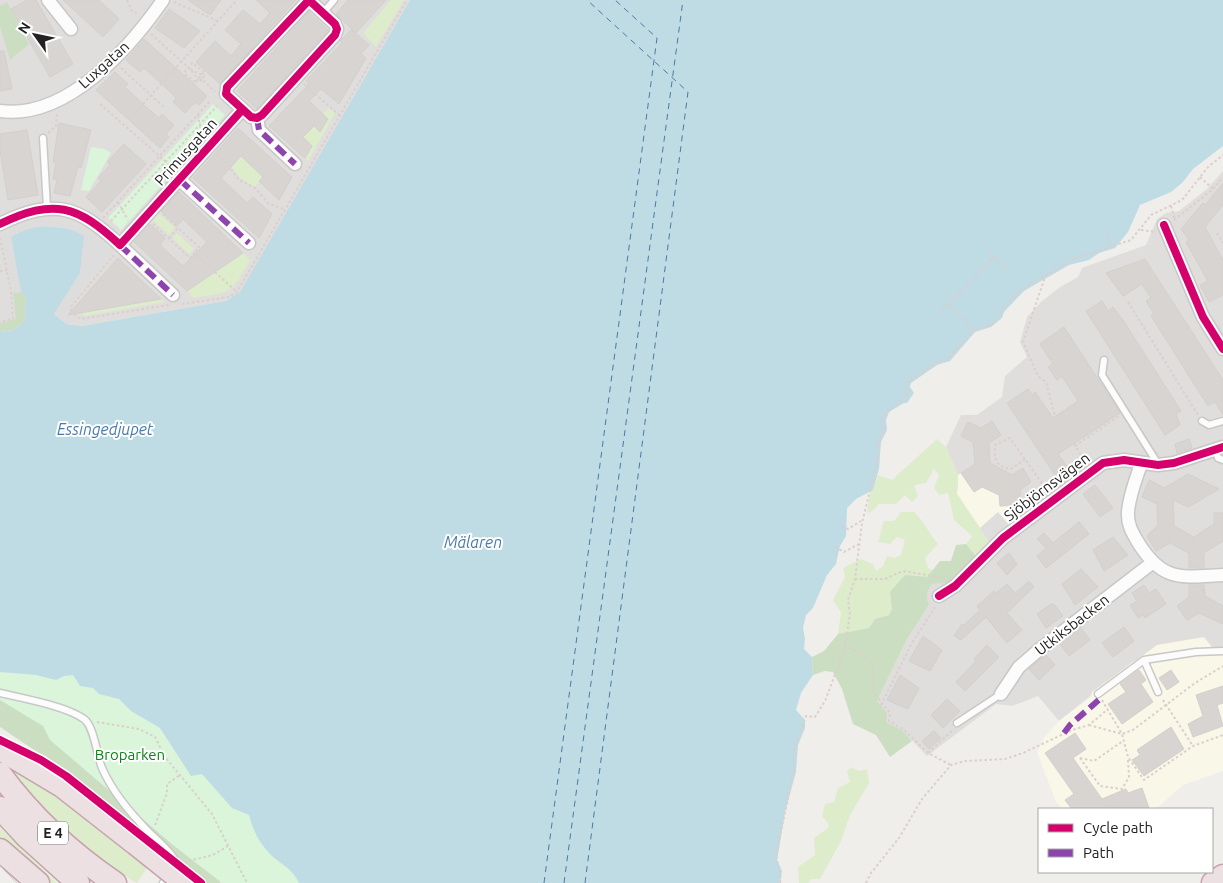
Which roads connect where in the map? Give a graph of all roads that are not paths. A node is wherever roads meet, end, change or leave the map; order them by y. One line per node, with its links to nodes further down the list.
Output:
1 (48, 0): 6 (street)
2 (167, 0): 8 (street, Luxgatan)
3 (309, 0): 5 (street); 7 (street)
4 (334, 0): 5 (lane)
5 (323, 12): 9 (street)
6 (71, 30)
7 (242, 110): 9 (street); 12 (street, Primusgatan)
8 (0, 111)
9 (257, 118): 11 (street)
10 (43, 138): 13 (lane)
11 (295, 164)
12 (178, 175): 16 (street, Primusgatan); 17 (street, Primusgatan)
13 (47, 208): 15 (street); 17 (street)
14 (1170, 223): 19 (street)
15 (0, 224)
16 (250, 243)
17 (119, 248): 18 (street)
18 (176, 301)
19 (1223, 349)
20 (1104, 360): 26 (lane)
21 (1202, 421): 22 (lane)
22 (1223, 421)
23 (1219, 448): 24 (lane); 26 (street, Sjöbjörnsvägen)
24 (1223, 460)
25 (1141, 464): 26 (street, Sjöbjörnsvägen); 27 (street); 29 (street, Sjöbjörnsvägen)
26 (1158, 464)
27 (1152, 563): 28 (street); 34 (street, Utkiksbacken)
28 (1223, 575)
29 (939, 596)
30 (1223, 652): 31 (lane)
31 (1144, 660): 32 (lane); 35 (lane)
32 (1158, 692)
33 (0, 693): 40 (lane)
34 (1001, 694): 36 (lane)
35 (1098, 694)
36 (957, 723)
37 (0, 749): 40 (highway)
38 (0, 774): 46 (highway, E 4)
39 (0, 808): 45 (highway, E 4)
40 (143, 839): 43 (highway, bridge); 47 (lane)
41 (0, 850): 44 (highway)
42 (1223, 876): 48 (highway)
43 (186, 878)
44 (38, 883)
45 (78, 883)
46 (115, 883)
47 (163, 883)
48 (1213, 883)

